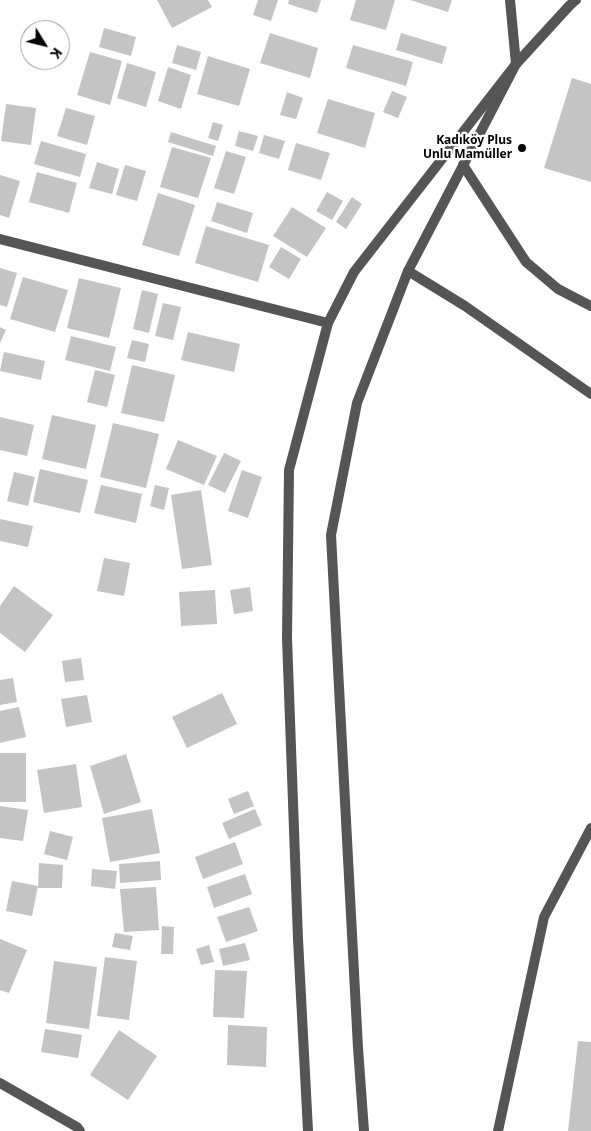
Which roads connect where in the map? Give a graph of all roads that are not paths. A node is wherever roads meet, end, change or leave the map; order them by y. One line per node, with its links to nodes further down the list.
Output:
1 (510, 0): 3 (street)
2 (576, 0): 3 (street)
3 (516, 64): 4 (street); 8 (street)
4 (463, 166): 6 (street); 7 (street)
5 (0, 239): 8 (street)
6 (408, 271): 9 (street); 14 (street)
7 (591, 306)
8 (328, 323): 13 (street)
9 (591, 394)
10 (591, 828): 15 (street)
11 (0, 1083): 12 (street)
12 (80, 1131)
13 (308, 1131)
14 (364, 1131)
15 (498, 1131)

